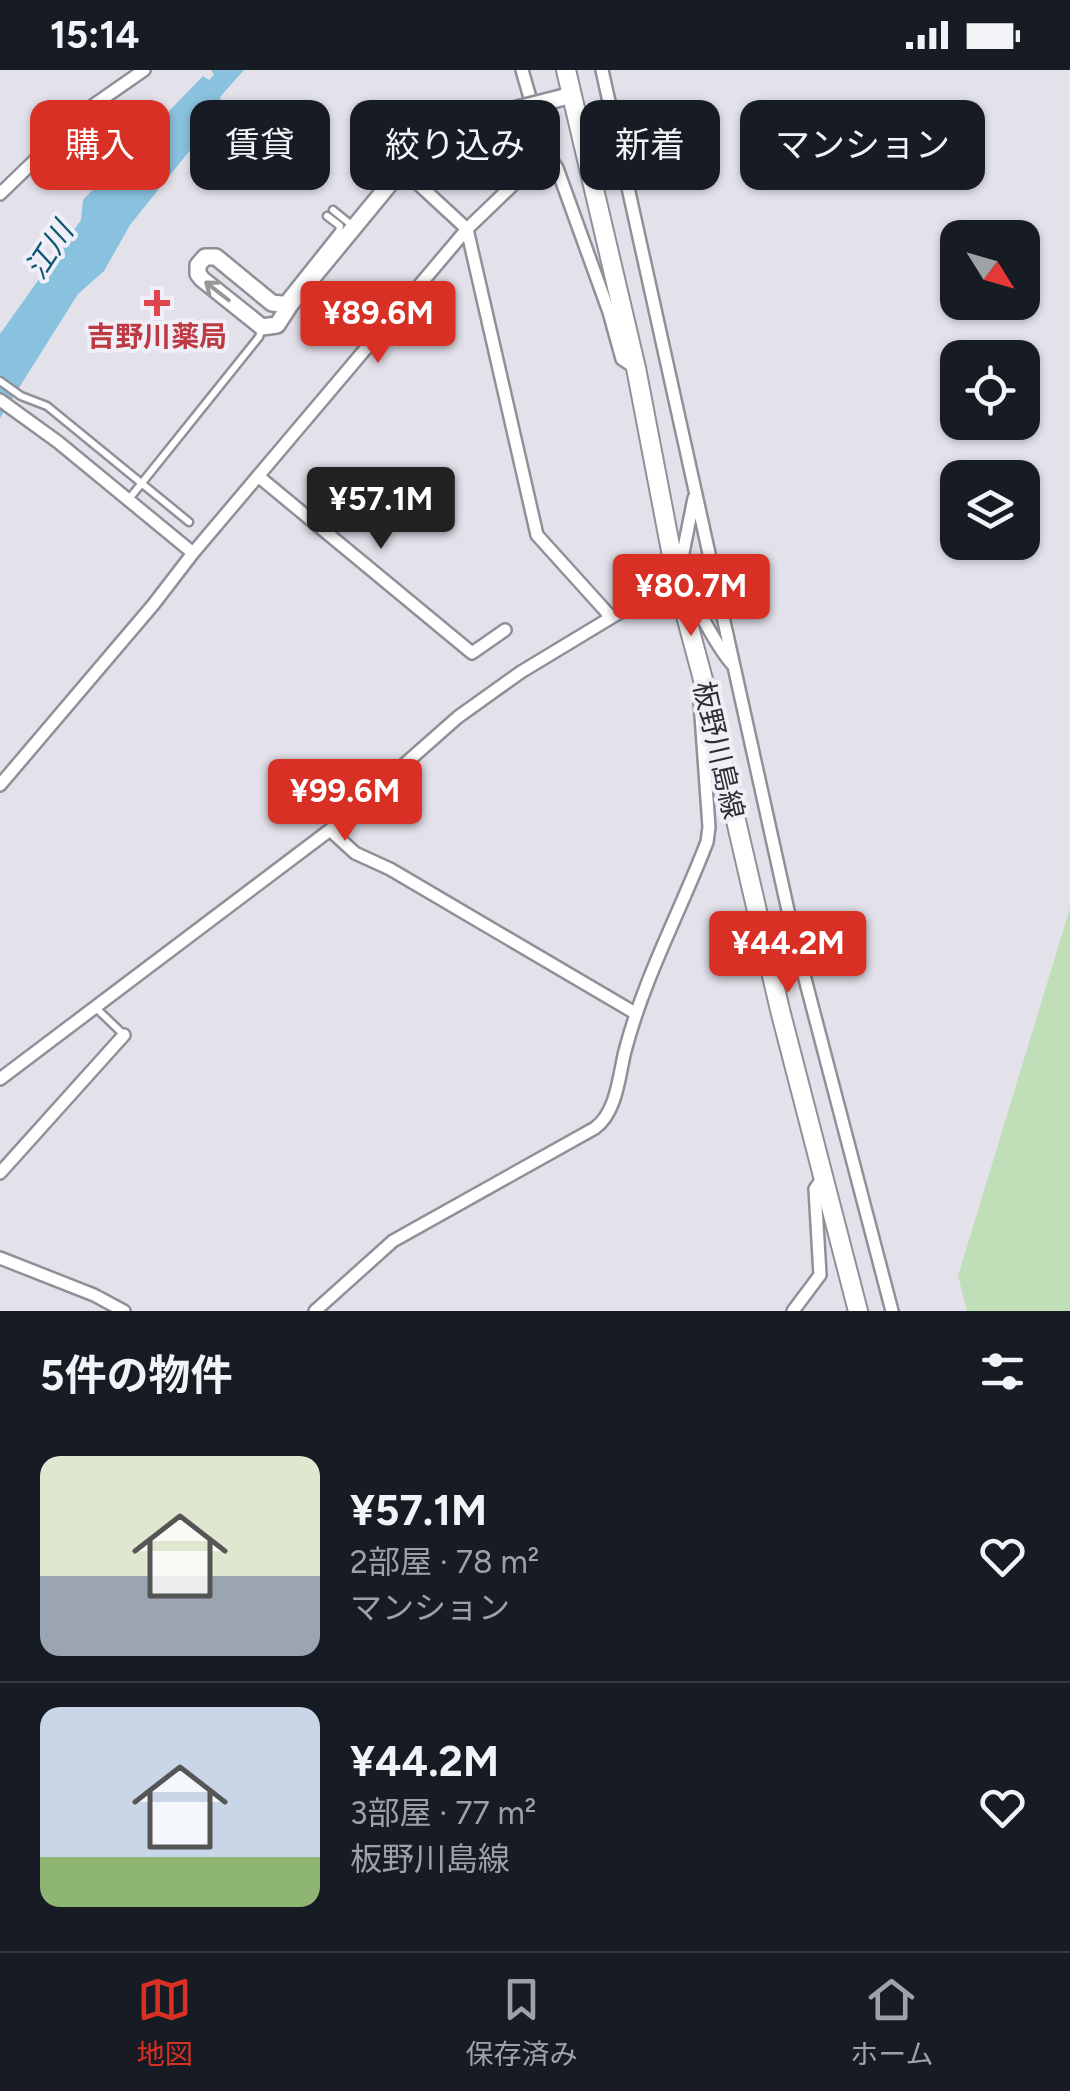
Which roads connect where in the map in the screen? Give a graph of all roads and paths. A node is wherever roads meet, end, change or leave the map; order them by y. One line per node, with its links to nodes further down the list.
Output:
1 (144, 70): 12 (street)
2 (522, 70): 6 (street)
3 (566, 70): 5 (main road, 板野川島線)
4 (602, 70): 22 (street)
5 (572, 96): 7 (street, bridge); 17 (main road, 板野川島線)
6 (531, 100)
7 (554, 100)
8 (560, 176): 17 (street)
9 (384, 190): 13 (street)
10 (426, 190): 14 (street)
11 (507, 190): 14 (street)
12 (0, 194)
13 (354, 227): 15 (street); 15 (lane)
14 (467, 228): 20 (street); 27 (street)
15 (285, 305): 16 (street); 16 (street, one-way to 15)
16 (262, 326): 21 (lane)
17 (636, 368): 26 (main road, 板野川島線)
18 (0, 382): 21 (lane)
19 (0, 400): 23 (street)
20 (258, 476): 25 (street); 28 (street)
21 (142, 483): 23 (lane); 24 (lane)
22 (696, 493): 26 (street); 29 (street)
23 (128, 500): 25 (street)
24 (190, 522)
25 (193, 553): 31 (street)
26 (677, 582): 27 (street); 29 (street); 30 (main road, 板野川島線)
27 (612, 617): 32 (street)
28 (505, 630)
29 (736, 668): 44 (street)
30 (705, 687): 34 (street); 38 (main road, 板野川島線)
31 (0, 785)
32 (330, 830): 33 (street); 34 (street)
33 (94, 1007): 35 (lane); 36 (street)
34 (635, 1013): 41 (street)
35 (124, 1035): 37 (street)
36 (0, 1079)
37 (0, 1173)
38 (824, 1176): 42 (street); 43 (main road, 板野川島線)
39 (0, 1258): 40 (street)
40 (124, 1311)
41 (315, 1311)
42 (793, 1311)
43 (858, 1311)
44 (892, 1311)

